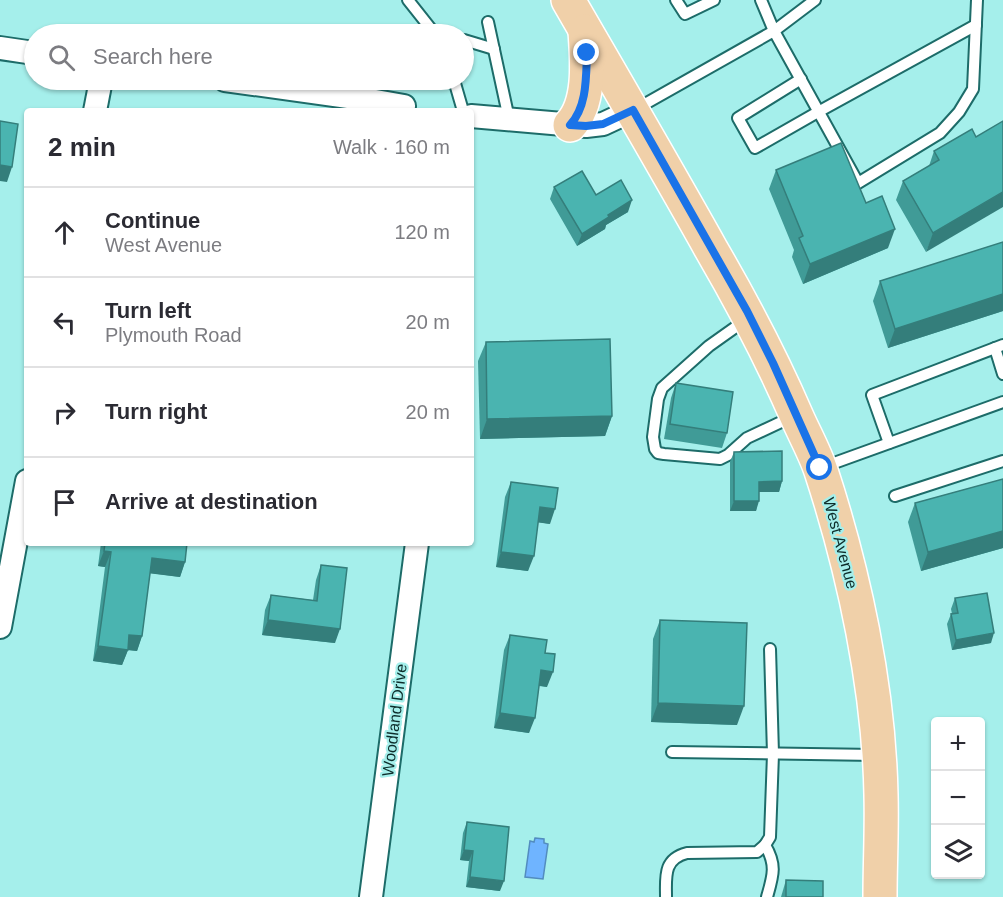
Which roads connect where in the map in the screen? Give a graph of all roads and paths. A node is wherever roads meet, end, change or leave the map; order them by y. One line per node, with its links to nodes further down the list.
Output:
1 (408, 0): 9 (lane)
2 (568, 0): 11 (main road, West Avenue)
3 (676, 0): 4 (lane)
4 (714, 0)
5 (762, 0): 12 (lane)
6 (814, 0): 12 (lane)
7 (977, 0): 10 (lane)
8 (488, 22): 15 (lane)
9 (427, 24)
10 (976, 25): 26 (lane); 26 (lane)
11 (585, 29): 25 (main road, West Avenue); 29 (main road)
12 (774, 31): 17 (lane); 25 (lane)
13 (474, 43): 15 (lane)
14 (0, 48): 16 (street)
15 (494, 49): 28 (lane)
16 (24, 52)
17 (801, 80): 26 (lane); 26 (lane)
18 (99, 90): 23 (street)
19 (283, 90): 21 (street)
20 (457, 90): 24 (lane)
21 (370, 105): 22 (street)
22 (404, 106)
23 (96, 108)
24 (462, 108)
25 (633, 110): 29 (street); 30 (main road, West Avenue)
26 (819, 112)
27 (474, 116): 28 (street)
28 (510, 120): 29 (street)
29 (570, 125)
30 (750, 317): 34 (main road, West Avenue); 34 (lane)
31 (999, 347): 32 (lane); 35 (lane)
32 (1003, 374)
33 (1003, 402): 35 (lane)
34 (796, 415): 37 (main road, West Avenue)
35 (889, 443): 37 (lane)
36 (1003, 461): 38 (lane)
37 (820, 468): 45 (main road, West Avenue)
38 (895, 496)
39 (24, 497): 41 (street)
40 (417, 546): 47 (street, Woodland Drive)
41 (0, 627)
42 (770, 648): 44 (lane)
43 (672, 752): 44 (lane)
44 (772, 754): 45 (lane); 46 (lane)
45 (878, 755): 50 (main road, West Avenue)
46 (765, 845): 48 (lane); 49 (lane)
47 (371, 897)
48 (666, 897)
49 (767, 897)
50 (880, 897)

